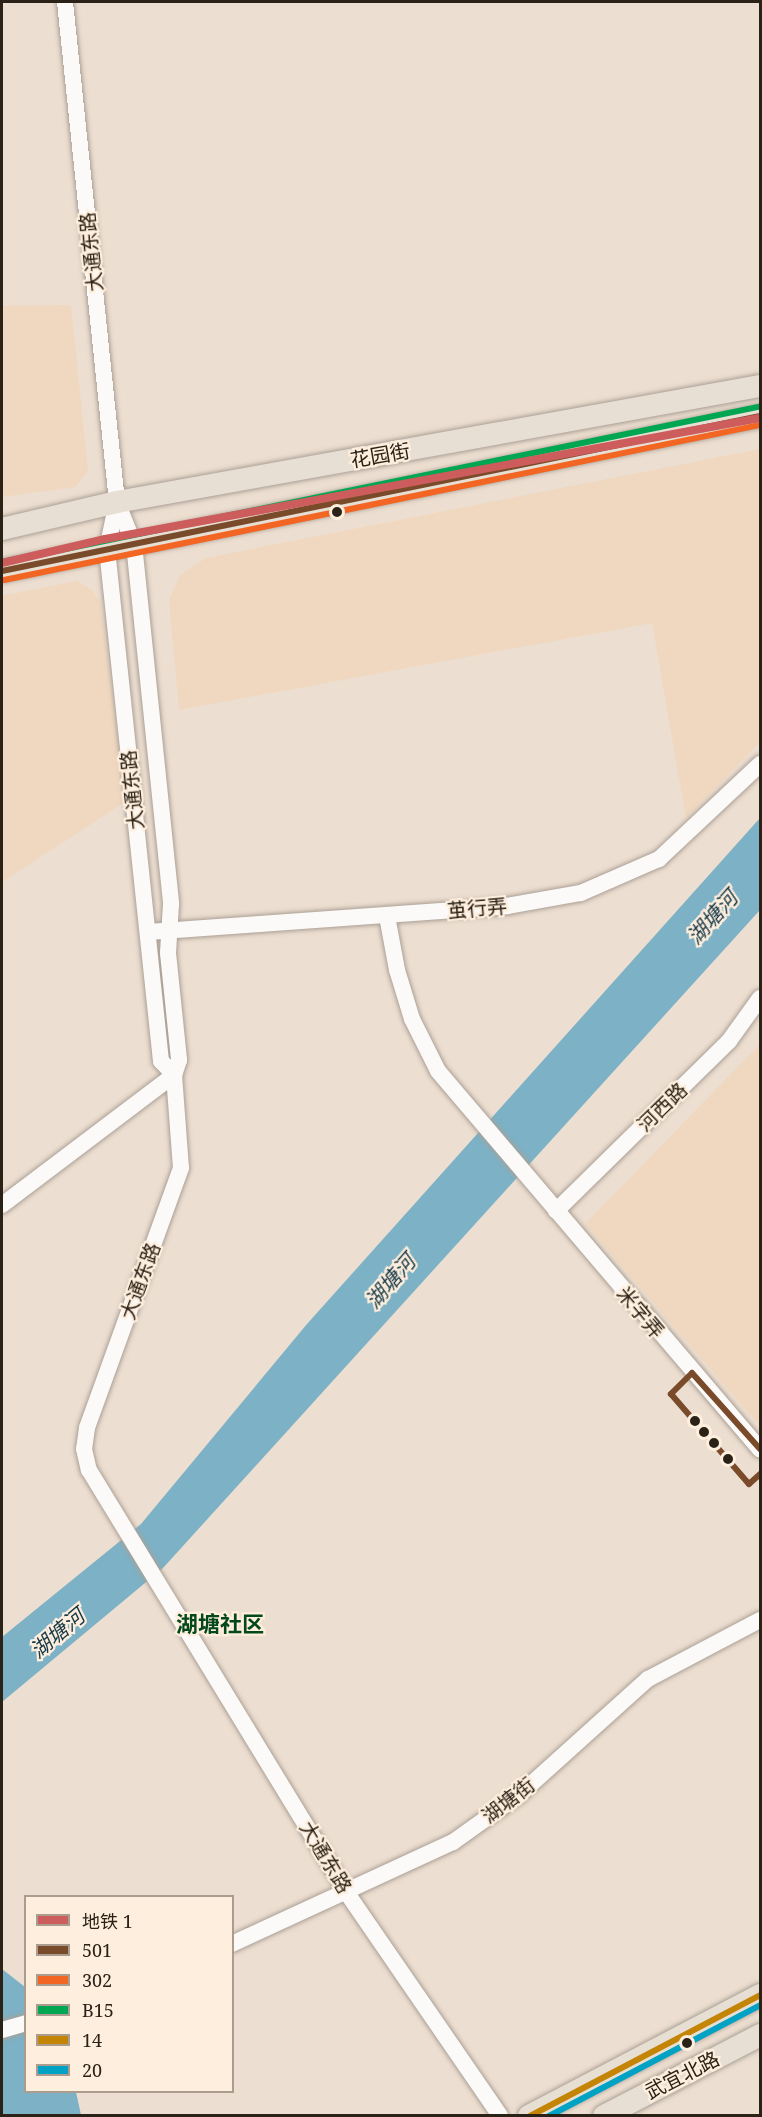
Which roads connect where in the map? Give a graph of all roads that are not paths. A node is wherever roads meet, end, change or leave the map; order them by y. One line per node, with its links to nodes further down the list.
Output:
1 (65, 2): 4 (street, 大通东路)
2 (760, 386): 4 (main road, 花园街)
3 (760, 416): 6 (main road, 花园街)
4 (117, 502): 5 (main road, 花园街); 6 (street, 大通东路); 7 (street, 大通东路)
5 (2, 529)
6 (134, 544): 7 (main road, 花园街); 11 (street, 大通东路)
7 (107, 549): 8 (main road, 花园街); 12 (street, 大通东路)
8 (2, 571)
9 (760, 764): 10 (street, 茧行弄)
10 (387, 916): 11 (street, 茧行弄); 16 (street, 米字弄)
11 (170, 930): 12 (street, 茧行弄); 14 (street, 大通东路)
12 (148, 932): 14 (street, 大通东路)
13 (760, 998): 16 (street, 河西路)
14 (174, 1075): 15 (street); 19 (street, 大通东路)
15 (2, 1205)
16 (556, 1211): 17 (street, 米字弄)
17 (760, 1449)
18 (760, 1620): 19 (street, 湖塘街)
19 (347, 1893): 20 (street, 湖塘街); 25 (street, 大通东路)
20 (234, 1943)
21 (760, 1995): 26 (main road, 武宜北路)
22 (24, 2024): 23 (street)
23 (2, 2030)
24 (760, 2036): 27 (main road, 武宜北路)
25 (500, 2115)
26 (529, 2115)
27 (604, 2115)

